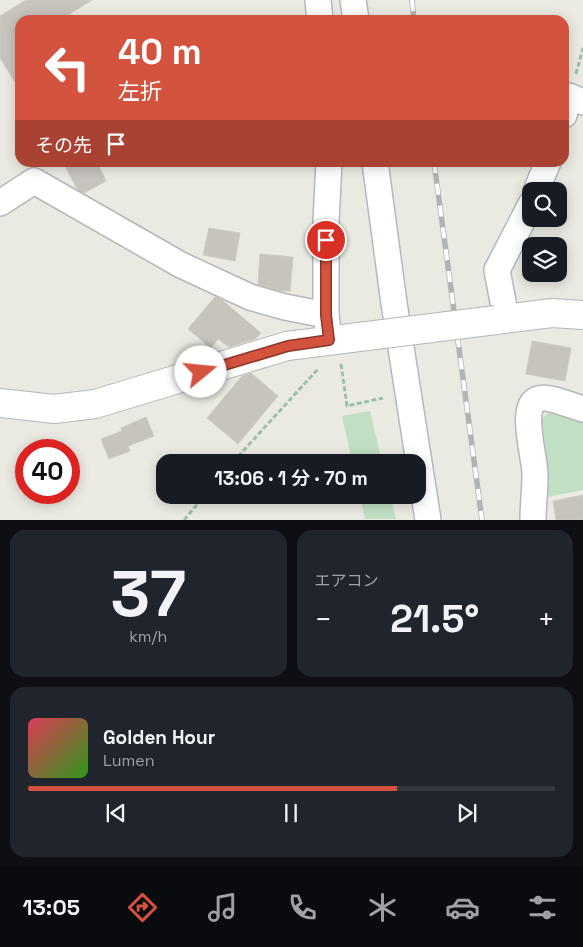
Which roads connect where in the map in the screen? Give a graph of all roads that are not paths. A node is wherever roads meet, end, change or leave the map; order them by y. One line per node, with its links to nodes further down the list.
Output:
1 (318, 0): 3 (street)
2 (353, 0): 4 (street)
3 (320, 15)
4 (355, 15)
5 (569, 96): 6 (street)
6 (583, 102)
7 (329, 167): 17 (street)
8 (376, 167): 20 (street)
9 (546, 167): 10 (street)
10 (540, 182)
11 (0, 203): 17 (street)
12 (522, 221): 15 (street)
13 (552, 313): 14 (street); 15 (street); 16 (street)
14 (583, 315)
15 (501, 319): 17 (street, bridge)
16 (583, 329)
17 (338, 333): 18 (street)
18 (0, 403)
19 (583, 409): 21 (street)
20 (428, 520)
21 (532, 520)

